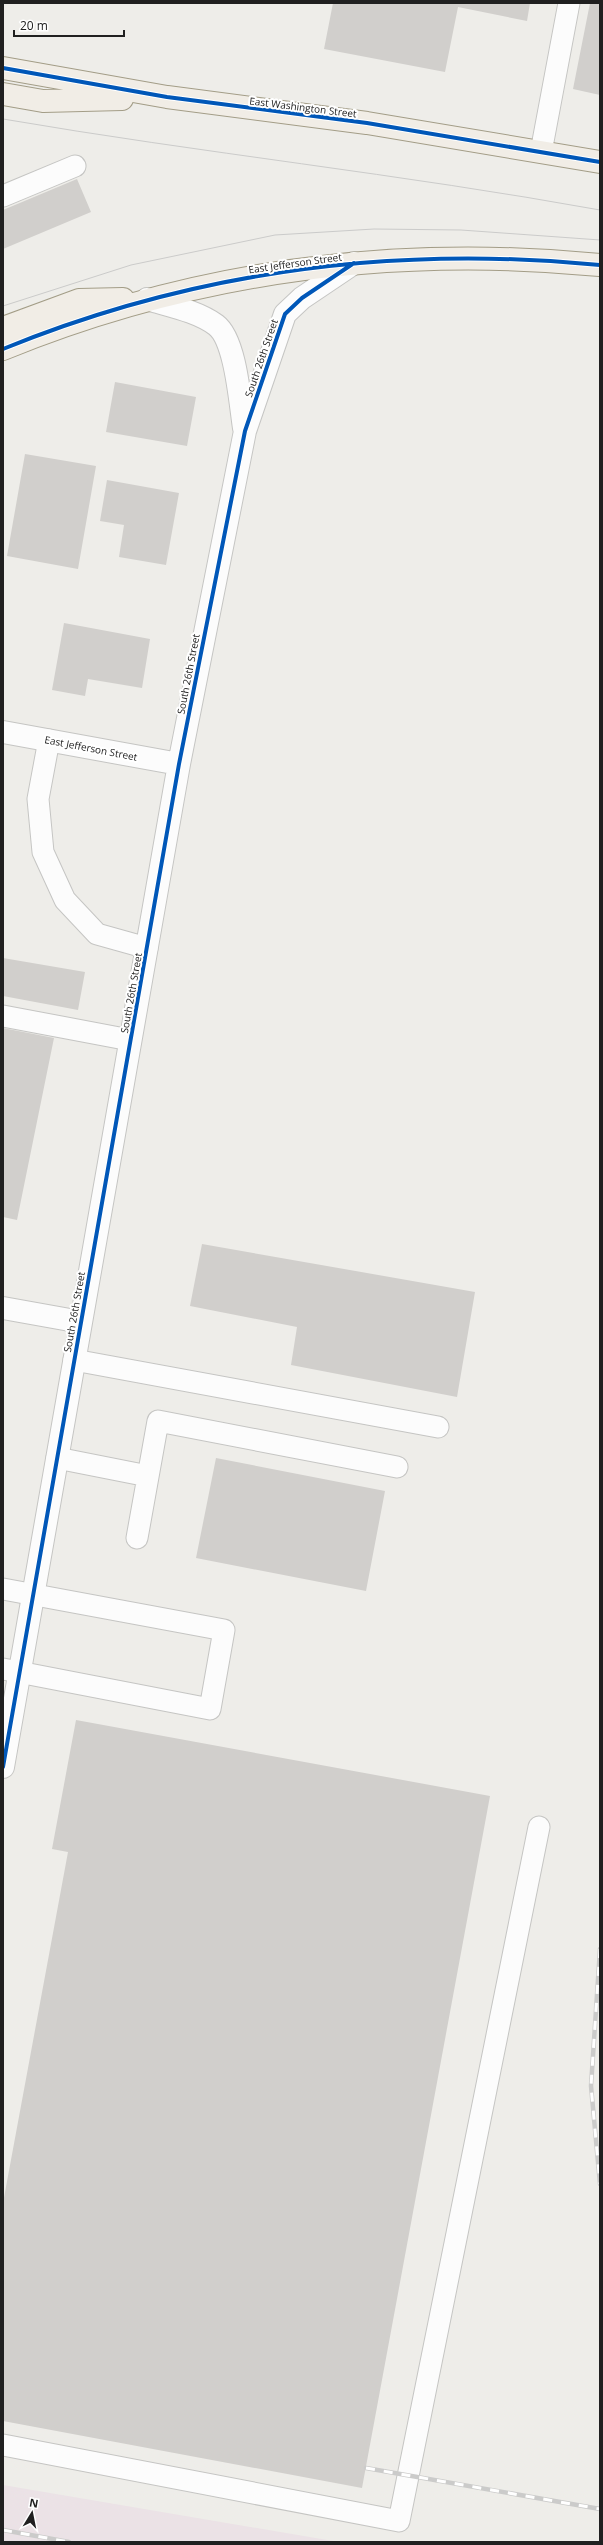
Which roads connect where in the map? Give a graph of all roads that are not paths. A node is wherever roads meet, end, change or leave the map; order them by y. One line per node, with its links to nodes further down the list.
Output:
1 (569, 3): 5 (lane)
2 (3, 68): 4 (main road, East Washington Street)
3 (3, 94): 4 (main road)
4 (167, 97): 5 (main road, East Washington Street)
5 (541, 152): 6 (main road, East Washington Street)
6 (600, 162)
7 (75, 166): 8 (lane)
8 (3, 196)
9 (354, 263): 10 (main road, East Jefferson Street); 11 (main road, East Jefferson Street); 14 (street, South 26th Street)
10 (600, 265)
11 (147, 299): 12 (main road, East Jefferson Street); 13 (main road, East Jefferson Street); 14 (street, South 26th Street)
12 (3, 328)
13 (3, 349)
14 (245, 431): 17 (street, South 26th Street)
15 (3, 732): 16 (street, East Jefferson Street)
16 (49, 740): 17 (street, East Jefferson Street); 18 (lane)
17 (179, 764): 18 (street, South 26th Street)
18 (147, 948): 20 (street, South 26th Street)
19 (3, 1016): 20 (lane)
20 (130, 1040): 22 (street, South 26th Street)
21 (3, 1308): 22 (street)
22 (81, 1322): 23 (street, South 26th Street)
23 (74, 1360): 24 (lane); 25 (street, South 26th Street)
24 (438, 1427)
25 (57, 1458): 27 (lane); 30 (street, South 26th Street)
26 (397, 1467): 27 (lane)
27 (148, 1476): 28 (lane)
28 (137, 1538)
29 (3, 1589): 30 (lane)
30 (33, 1594): 31 (street, South 26th Street); 31 (lane)
31 (11, 1671): 32 (street, South 26th Street)
32 (3, 1766)
33 (539, 1827): 34 (lane)
34 (3, 2445)

